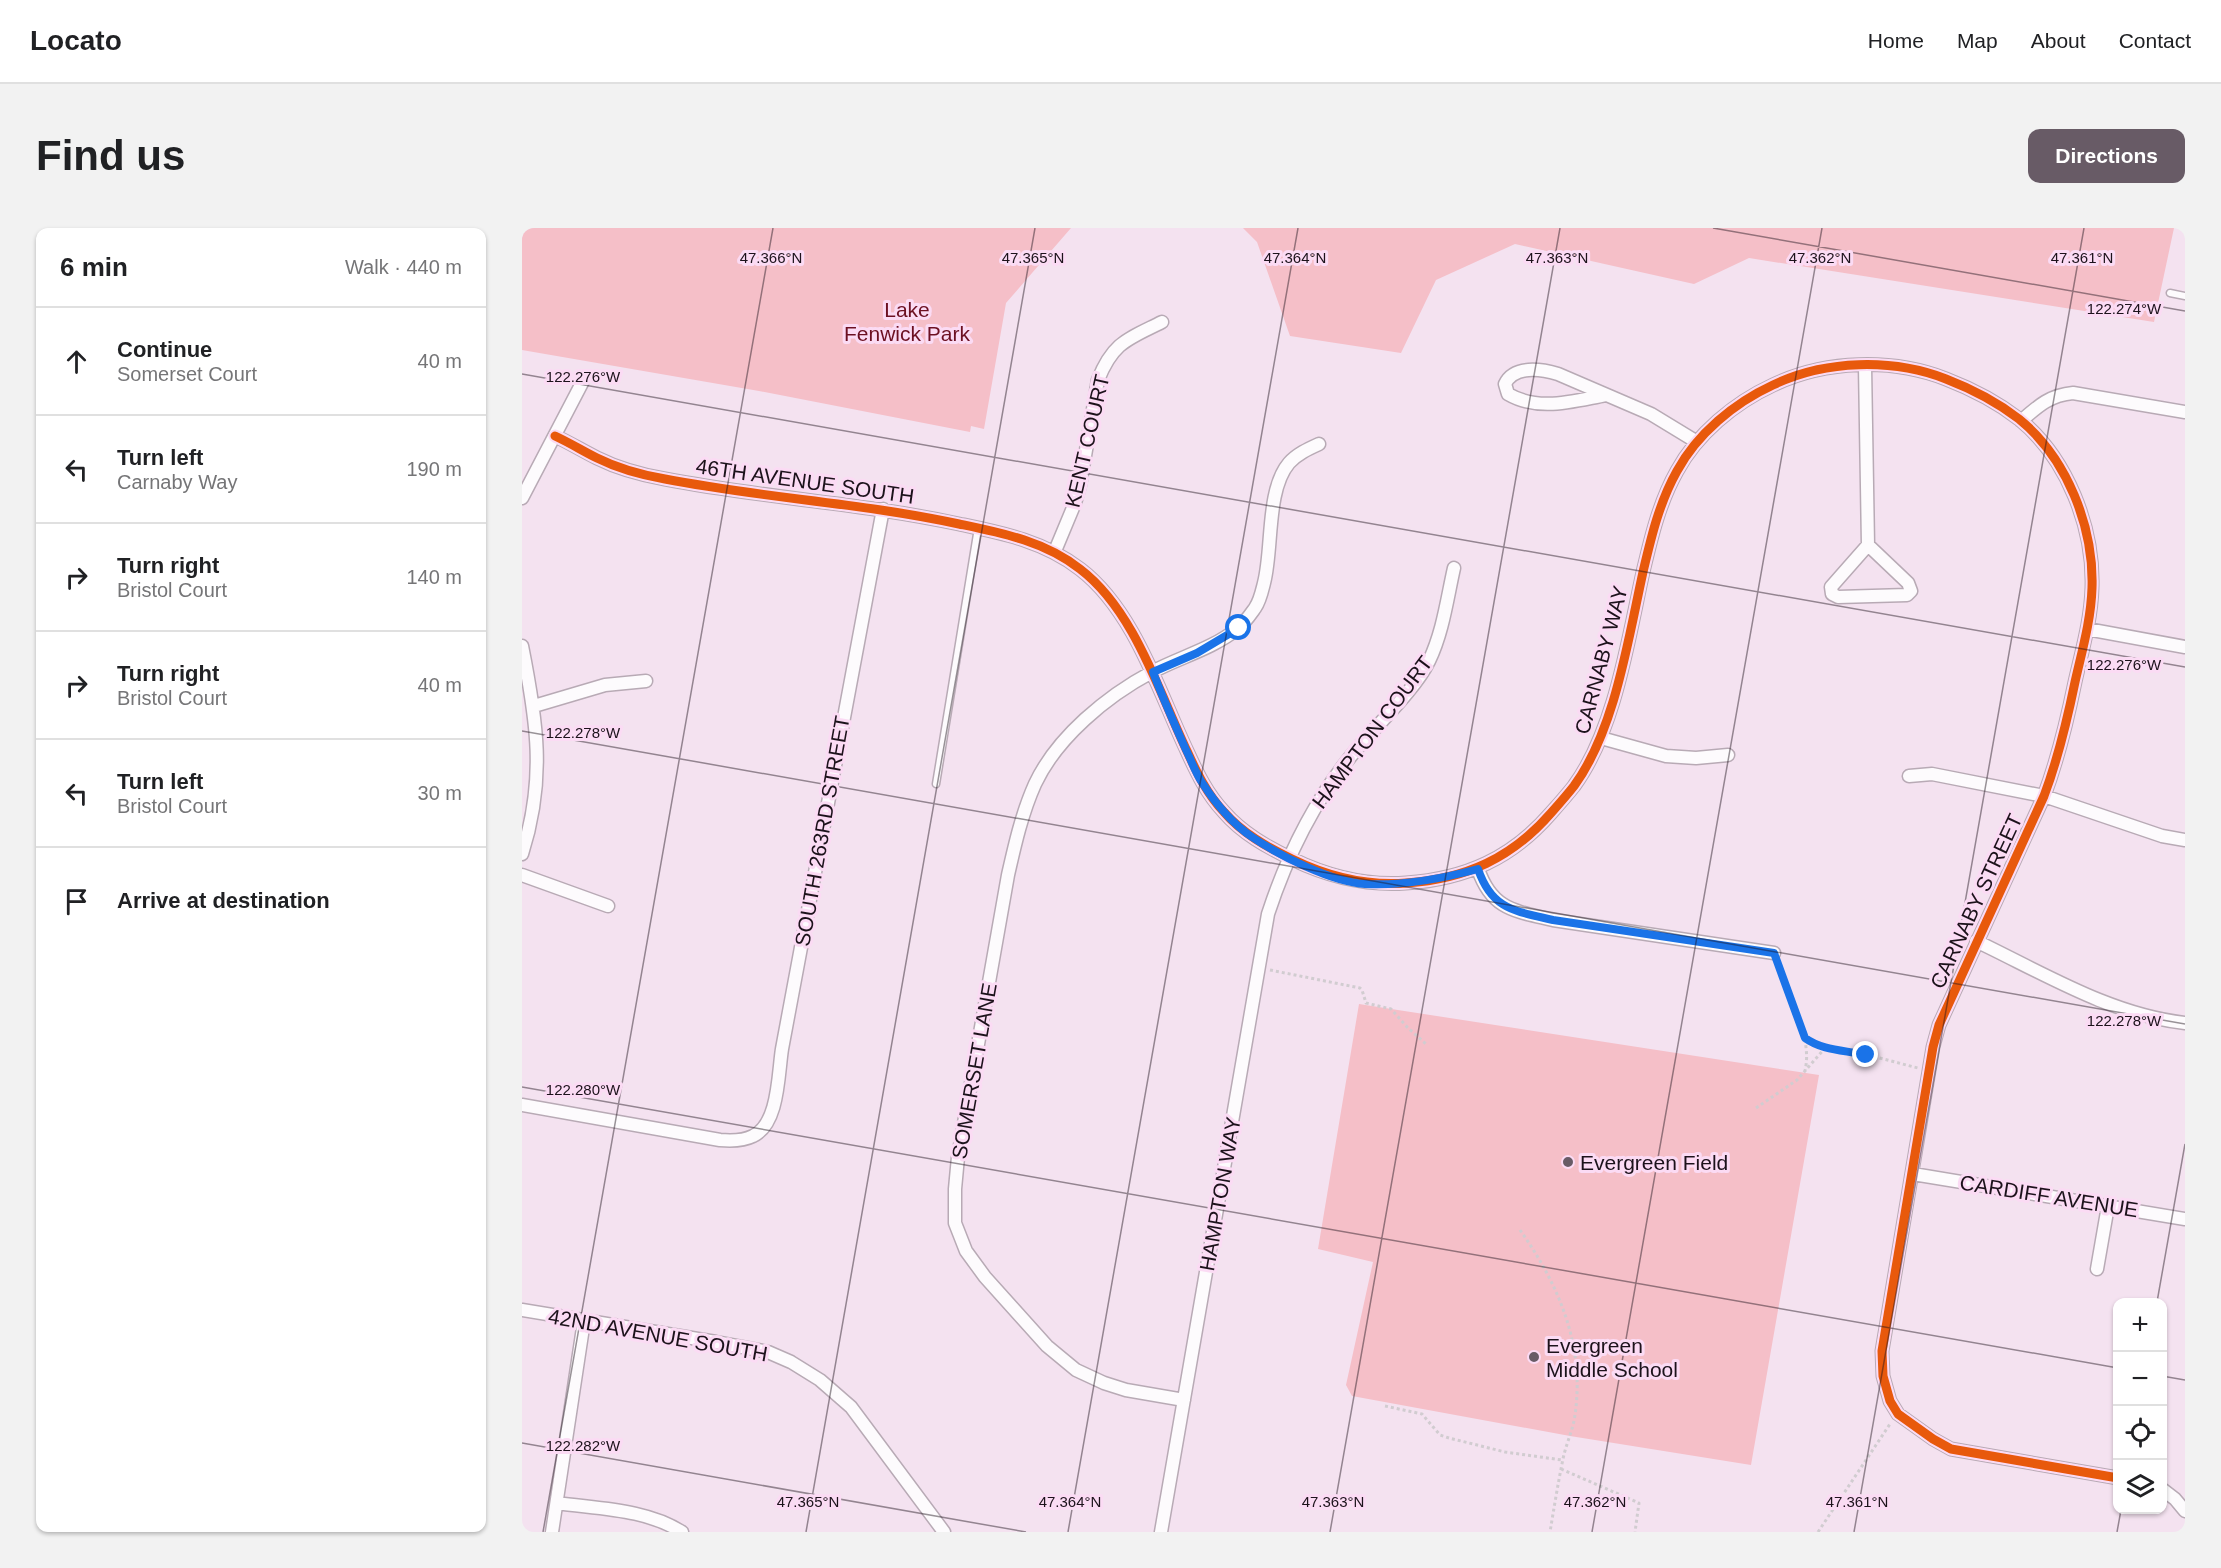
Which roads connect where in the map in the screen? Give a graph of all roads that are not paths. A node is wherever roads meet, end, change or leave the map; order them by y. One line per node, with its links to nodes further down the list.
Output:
1 (2170, 293): 2 (lane)
2 (2185, 296)
3 (1162, 321): 16 (street, KENT COURT)
4 (1865, 366): 8 (street, CARNABY WAY); 10 (street, CARNABY WAY); 15 (street)
5 (582, 383): 9 (street)
6 (1606, 395): 6 (street); 10 (street)
7 (2185, 412): 8 (street)
8 (2021, 421): 18 (street, CARNABY STREET)
9 (555, 436): 12 (street); 13 (street, 46TH AVENUE SOUTH)
10 (1697, 442): 24 (street, CARNABY WAY)
11 (1319, 444): 21 (street, SOMERSET LANE)
12 (522, 498)
13 (883, 508): 14 (street, 46TH AVENUE SOUTH); 38 (street, SOUTH 263RD STREET)
14 (978, 528): 16 (street, 46TH AVENUE SOUTH); 27 (lane)
15 (1868, 544): 15 (street)
16 (1054, 551): 21 (street, CARNABY WAY)
17 (1454, 568): 31 (street, HAMPTON COURT)
18 (2087, 629): 20 (street); 28 (street, CARNABY STREET)
19 (522, 646): 23 (street)
20 (2185, 647)
21 (1153, 672): 31 (street, CARNABY WAY); 45 (street, SOMERSET LANE)
22 (646, 681): 23 (street)
23 (534, 706): 30 (street)
24 (1601, 738): 25 (street); 32 (street, CARNABY WAY)
25 (1728, 755)
26 (1908, 776): 28 (street)
27 (936, 784)
28 (2044, 796): 29 (street); 35 (street, CARNABY STREET)
29 (2185, 840)
30 (522, 854)
31 (1288, 857): 32 (street, CARNABY WAY); 45 (street, HAMPTON WAY)
32 (1478, 869): 36 (street)
33 (522, 875): 34 (street)
34 (608, 906)
35 (1976, 941): 37 (street); 39 (street, CARNABY STREET)
36 (1774, 953)
37 (2185, 1023)
38 (522, 1105)
39 (1913, 1174): 40 (street, CARDIFF AVENUE); 46 (street, CARNABY STREET)
40 (2108, 1206): 41 (street, CARDIFF AVENUE); 42 (street)
41 (2185, 1219)
42 (2097, 1269)
43 (522, 1310): 44 (street, 42ND AVENUE SOUTH)
44 (584, 1321): 48 (street); 50 (street, 42ND AVENUE SOUTH)
45 (1184, 1400): 53 (street, HAMPTON WAY)
46 (2113, 1477)
47 (2167, 1492): 49 (street)
48 (557, 1503): 51 (street); 52 (street)
49 (2185, 1511)
50 (939, 1530)
51 (552, 1532)
52 (682, 1532)
53 (1161, 1532)

